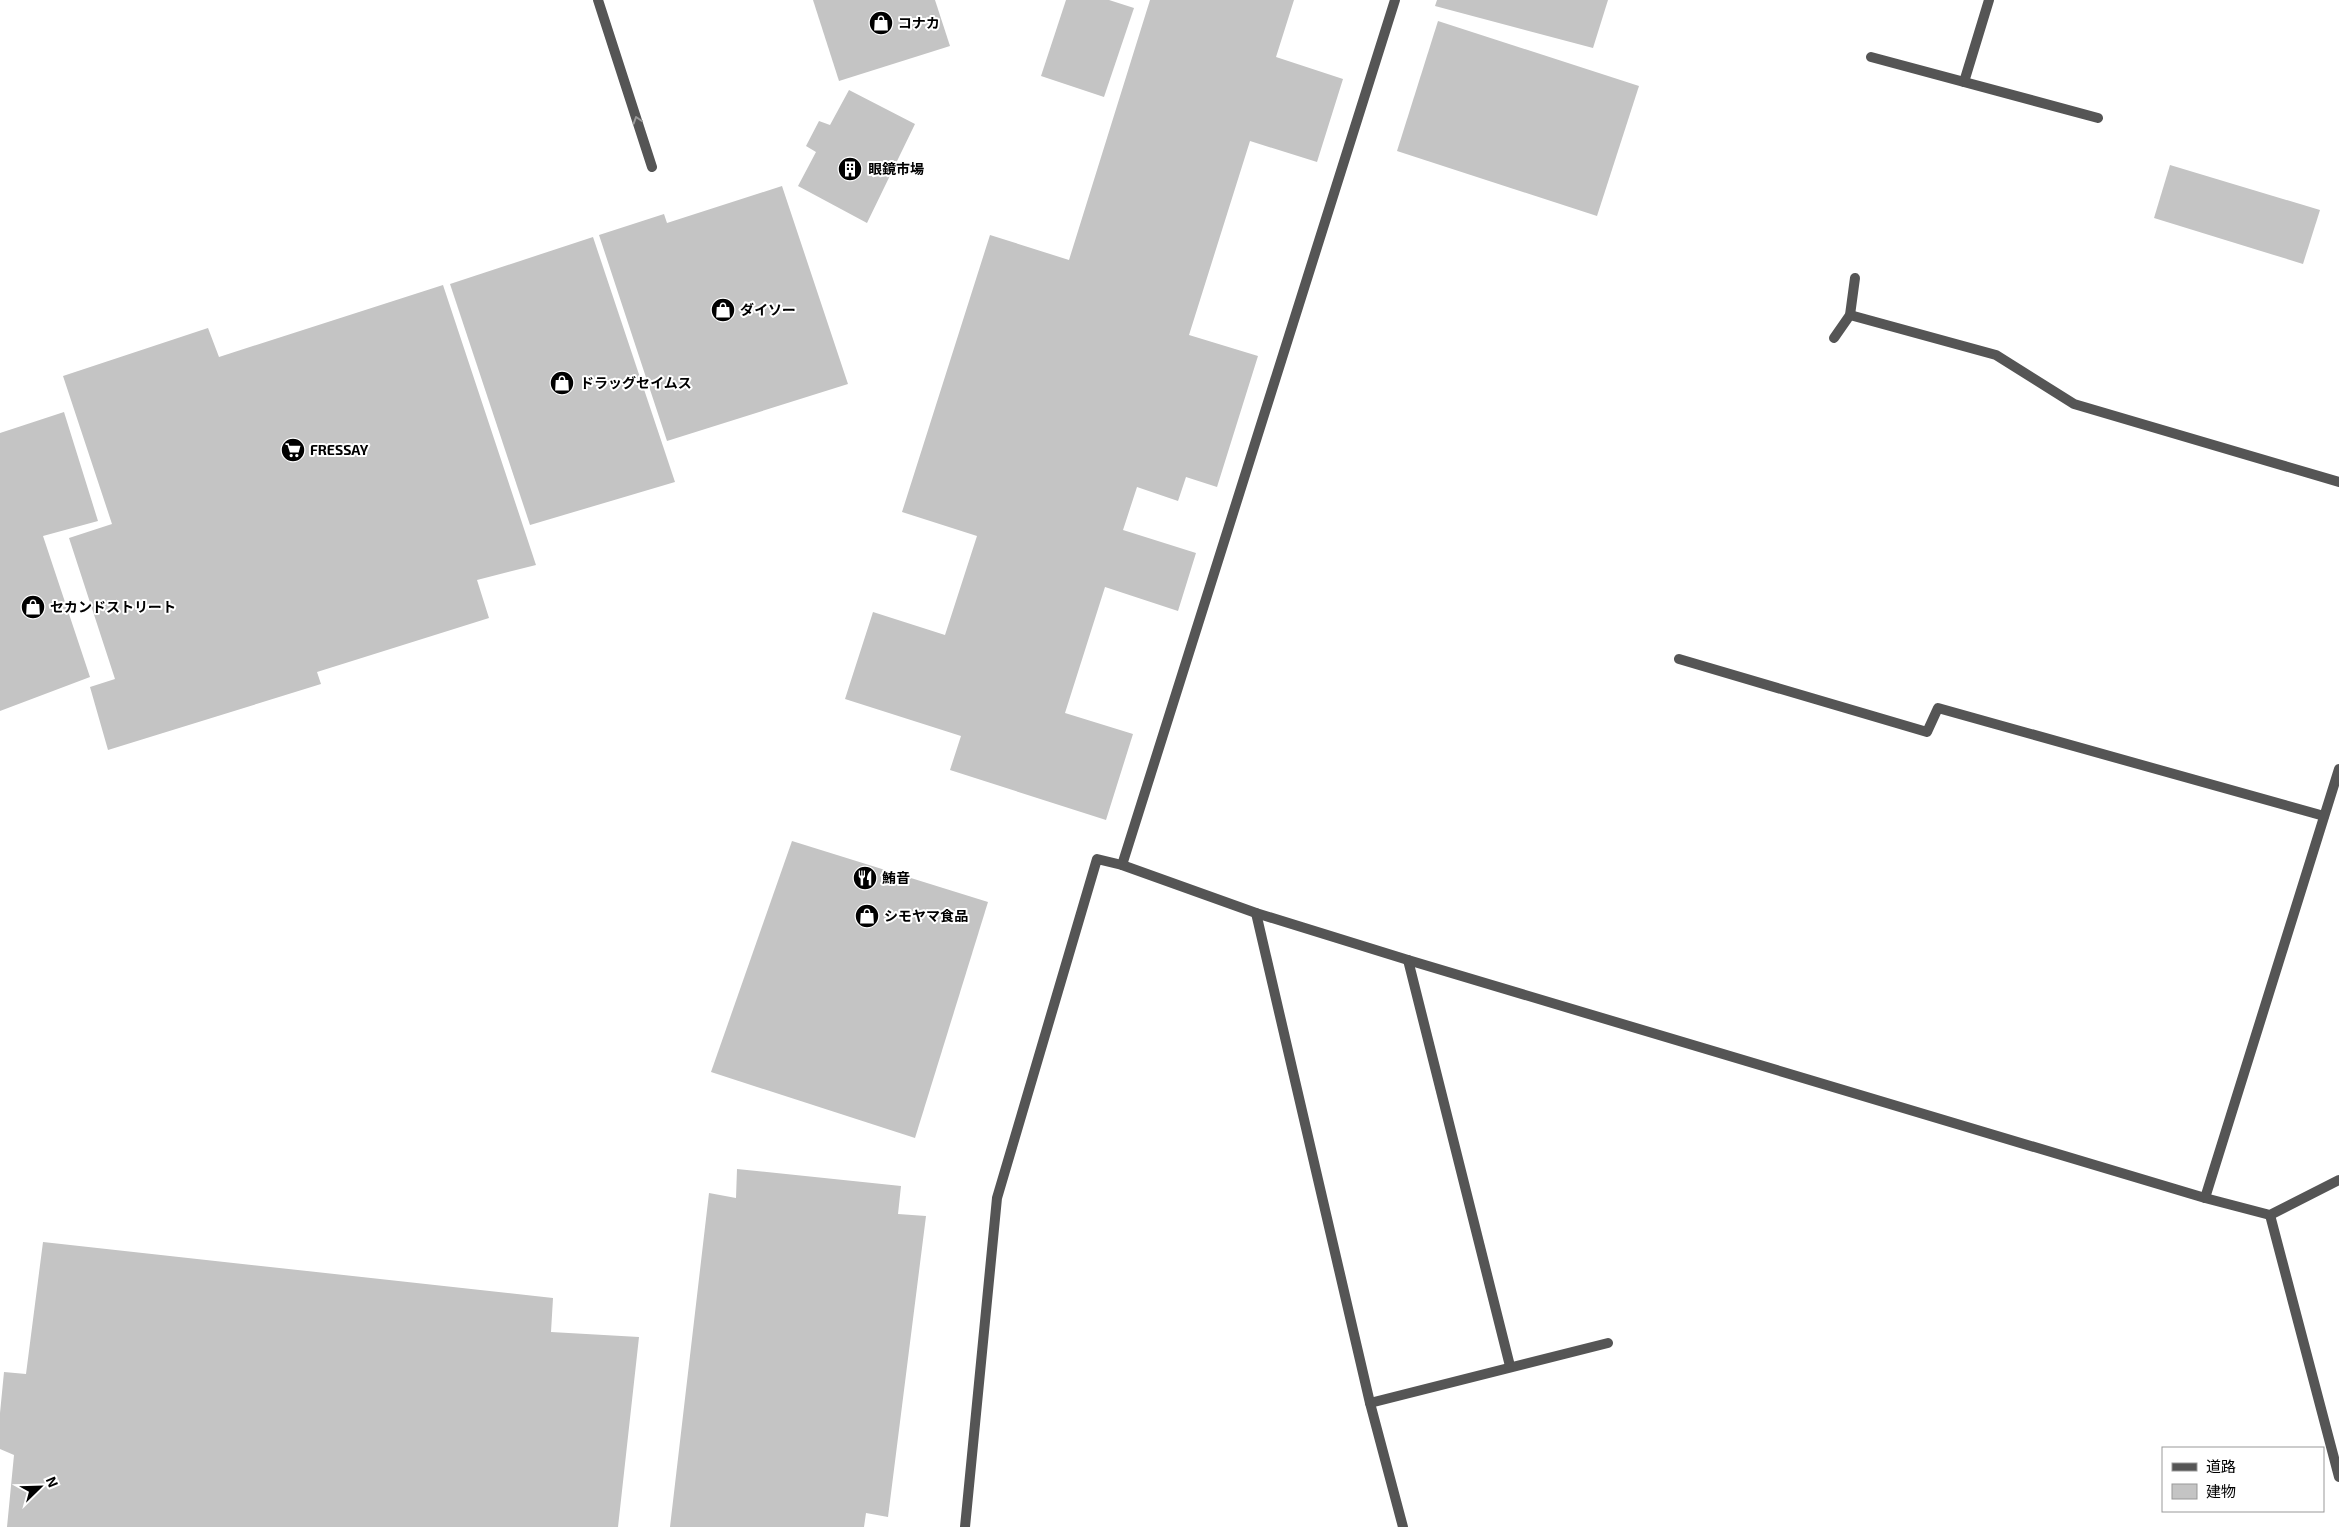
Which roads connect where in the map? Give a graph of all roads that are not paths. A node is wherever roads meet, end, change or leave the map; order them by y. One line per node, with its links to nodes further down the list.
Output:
1 (598, 0): 7 (street, one-way to 1)
2 (1395, 0): 15 (street)
3 (1989, 0): 5 (street)
4 (1871, 57): 5 (street)
5 (1964, 82): 6 (street)
6 (2098, 118)
7 (652, 167)
8 (1855, 278): 9 (street)
9 (1850, 315): 10 (street); 11 (street)
10 (1834, 338)
11 (2339, 482)
12 (1678, 659): 14 (street)
13 (2339, 769): 14 (street)
14 (2324, 816): 19 (street)
15 (1122, 865): 16 (street); 25 (street)
16 (1256, 913): 17 (street); 23 (street)
17 (1408, 960): 19 (street); 22 (street)
18 (2339, 1180): 20 (street)
19 (2205, 1198): 20 (street)
20 (2270, 1215): 24 (street)
21 (1608, 1342): 22 (street)
22 (1510, 1366): 23 (street)
23 (1370, 1402): 26 (street)
24 (2339, 1478)
25 (966, 1527)
26 (1403, 1527)

